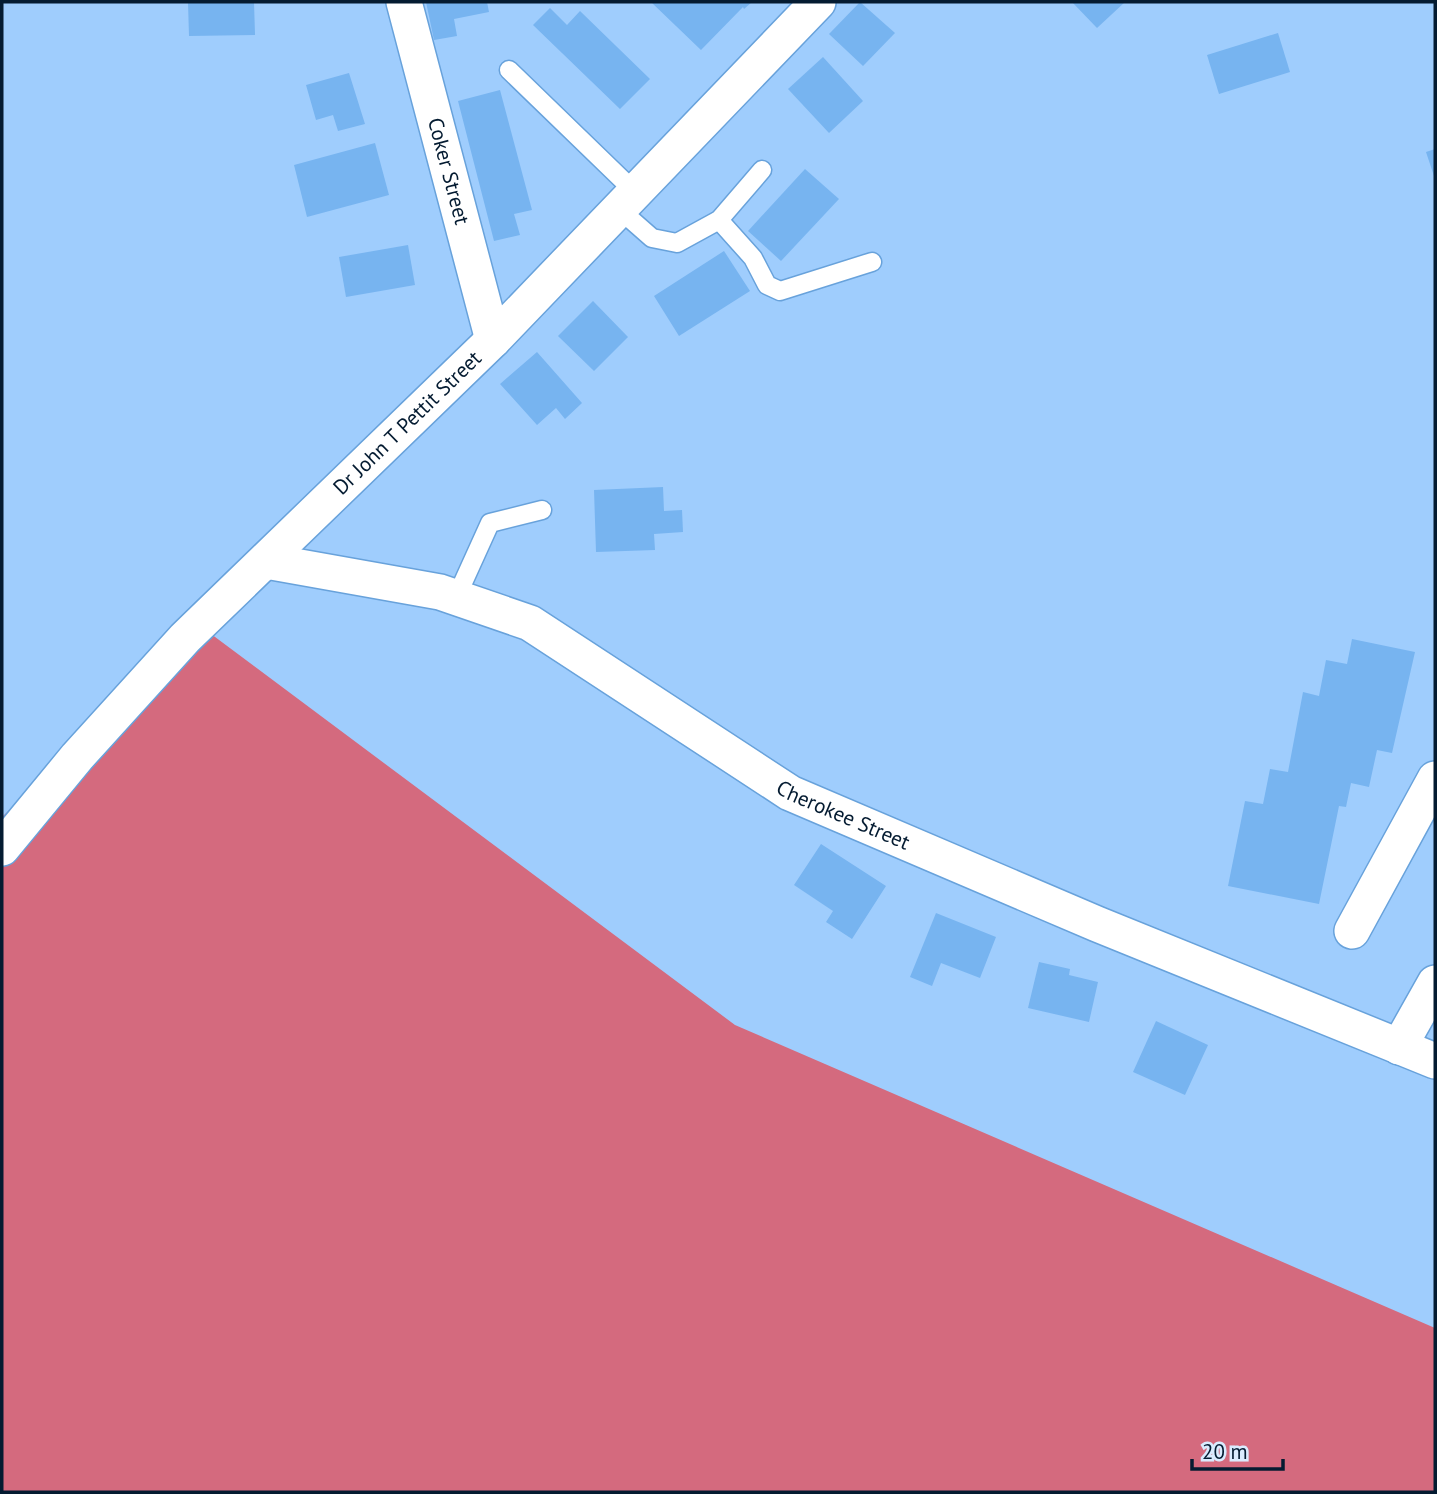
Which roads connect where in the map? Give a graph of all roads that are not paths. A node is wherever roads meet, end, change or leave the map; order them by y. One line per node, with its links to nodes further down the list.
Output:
1 (404, 2): 8 (street, Coker Street)
2 (818, 2): 5 (street, Dr John T Pettit Street)
3 (509, 70): 5 (lane)
4 (762, 170): 6 (lane)
5 (627, 201): 6 (lane); 8 (street, Dr John T Pettit Street)
6 (719, 220): 7 (lane)
7 (872, 262)
8 (493, 340): 10 (street, Dr John T Pettit Street)
9 (542, 510): 11 (lane)
10 (266, 561): 11 (street, Cherokee Street); 13 (street, Dr John T Pettit Street)
11 (456, 598): 16 (street, Cherokee Street)
12 (1435, 779): 14 (street)
13 (2, 848)
14 (1352, 931)
15 (1435, 983): 16 (street)
16 (1399, 1047): 17 (street, Cherokee Street)
17 (1435, 1061)

